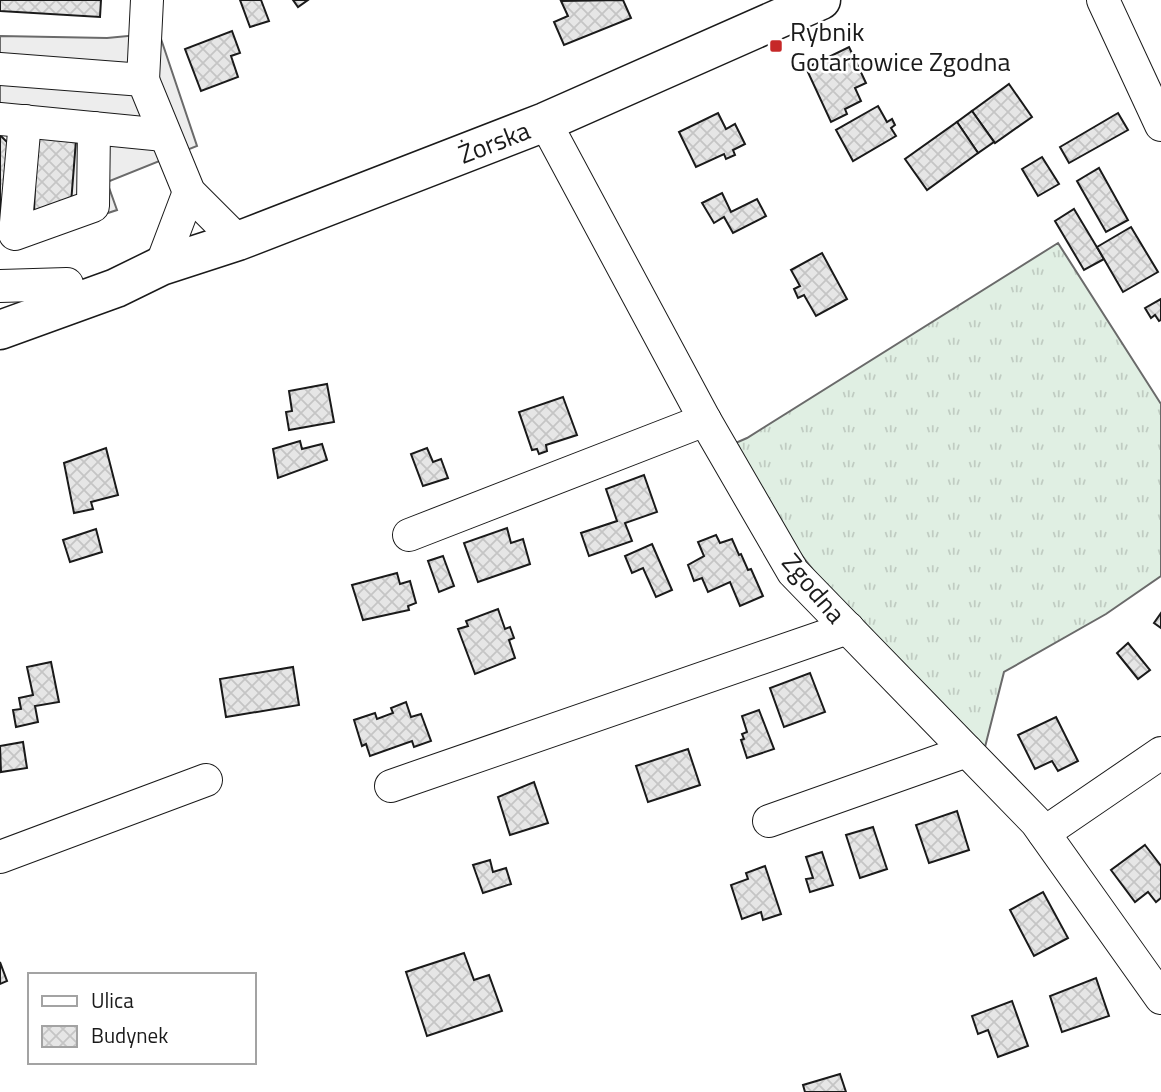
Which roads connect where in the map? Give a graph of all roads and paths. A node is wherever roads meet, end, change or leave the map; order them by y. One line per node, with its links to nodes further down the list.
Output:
1 (147, 0): 5 (street)
2 (821, 0): 7 (main road, Żorska)
3 (1103, 0): 8 (street)
4 (0, 69): 5 (street)
5 (143, 80): 10 (street)
6 (13, 120): 9 (street); 9 (street)
7 (545, 122): 12 (main road, Żorska); 18 (street, Zgodna)
8 (1161, 125)
9 (94, 128): 10 (street)
10 (164, 135): 11 (street)
11 (189, 192): 12 (street); 13 (street)
12 (238, 241): 13 (main road, Żorska)
13 (160, 266): 14 (main road, Żorska); 17 (main road, Żorska)
14 (67, 284): 15 (street); 16 (main road, Żorska)
15 (0, 286)
16 (0, 302)
17 (0, 330)
18 (705, 420): 19 (street); 20 (street, Zgodna)
19 (409, 535)
20 (848, 628): 21 (street, Zgodna); 24 (street)
21 (967, 751): 25 (street); 26 (street, Zgodna)
22 (1161, 753): 26 (street)
23 (206, 780): 27 (street)
24 (391, 786)
25 (769, 821)
26 (1044, 832): 28 (street, Zgodna)
27 (0, 857)
28 (1161, 998)

